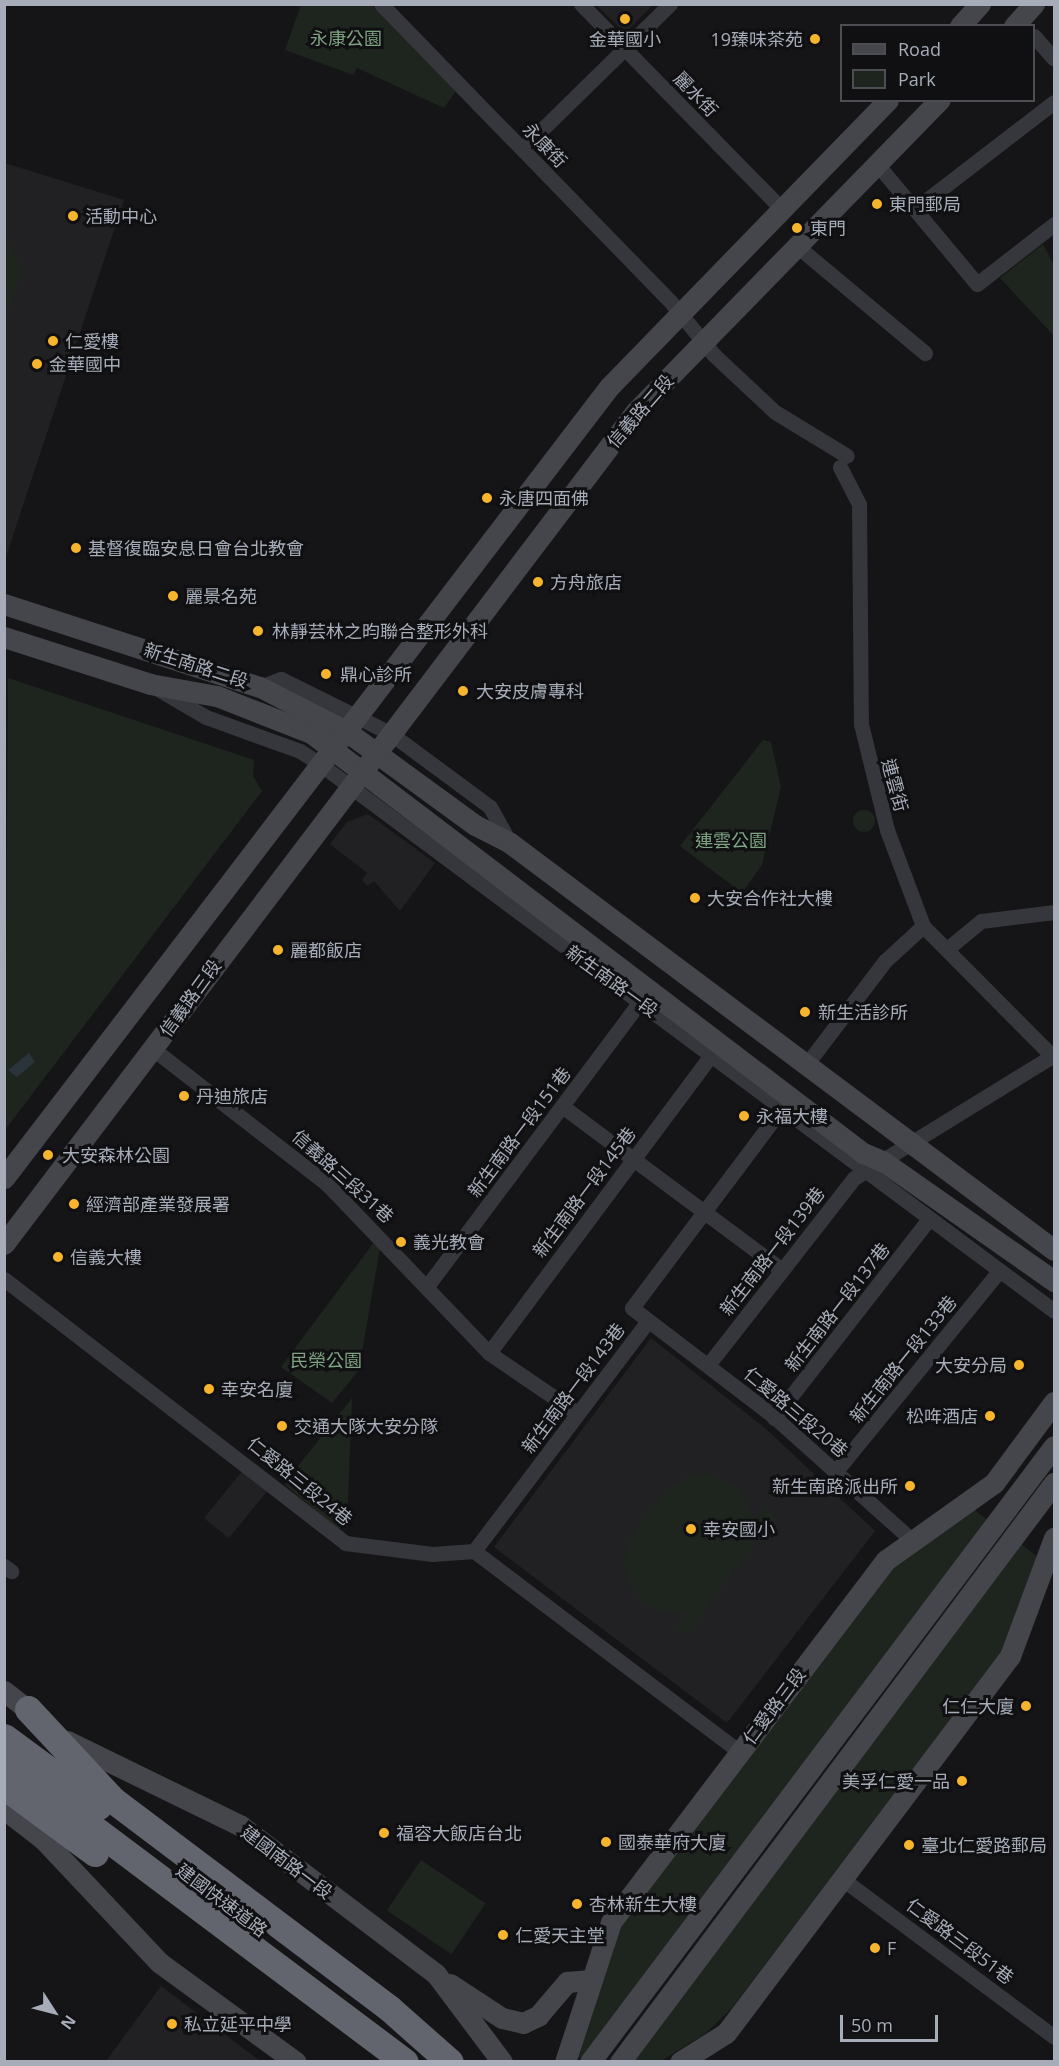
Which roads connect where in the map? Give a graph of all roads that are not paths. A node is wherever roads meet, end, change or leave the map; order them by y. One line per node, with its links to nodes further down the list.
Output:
1 (381, 4): 14 (street, 永康街)
2 (581, 4): 9 (street, 麗水街)
3 (669, 4): 9 (street)
4 (980, 4): 6 (main road)
5 (1034, 4): 7 (main road)
6 (962, 24)
7 (1024, 24)
8 (1035, 39): 10 (street)
9 (625, 50): 14 (street); 17 (street, 麗水街)
10 (1054, 59)
11 (886, 102): 17 (main road, 信義路二段)
12 (938, 102): 15 (main road, 信義路二段)
13 (1054, 102): 16 (street)
14 (522, 148): 20 (street, 永康街)
15 (877, 164): 16 (street); 19 (main road, 信義路二段)
16 (915, 209): 18 (street)
17 (783, 210): 20 (main road, 信義路二段)
18 (1054, 224)
19 (797, 246): 21 (main road, 信義路二段); 22 (street)
20 (681, 314): 21 (street, 連雲街); 26 (main road, 信義路二段)
21 (704, 342): 25 (main road, 信義路二段); 31 (street, 連雲街)
22 (925, 353)
23 (4, 604): 26 (main road, 新生南路二段)
24 (4, 637): 26 (main road, 新生南路二段)
25 (390, 733): 26 (street); 27 (main road, 信義路二段); 29 (street)
26 (339, 739): 27 (main road, 新生南路二段); 28 (main road, 新生南路二段); 43 (main road, 信義路三段)
27 (376, 752): 28 (main road, 信義路三段); 29 (main road)
28 (356, 779): 33 (street, 新生南路一段); 34 (main road, 信義路三段); 42 (main road, 新生南路一段)
29 (510, 843): 37 (main road)
30 (1054, 912): 32 (street)
31 (923, 926): 32 (street, 連雲街); 37 (street)
32 (947, 949): 36 (street, 連雲街)
33 (640, 1002): 35 (street, 新生南路一段); 38 (street, 新生南路一段151巷)
34 (153, 1049): 46 (main road, 信義路三段); 52 (street, 信義路三段31巷)
35 (711, 1055): 39 (street, 新生南路一段); 41 (street, 新生南路一段145巷)
36 (1054, 1056): 40 (street, 新生南路一段139巷)
37 (806, 1065): 40 (main road)
38 (562, 1106): 41 (street); 52 (street, 新生南路一段151巷)
39 (782, 1108): 42 (street, 新生南路一段); 44 (street, 新生南路一段143巷)
40 (913, 1144): 42 (street, 新生南路一段139巷); 47 (main road)
41 (634, 1159): 44 (street); 55 (street, 新生南路一段145巷)
42 (874, 1167): 45 (street, 新生南路一段); 48 (street, 新生南路一段139巷); 51 (main road, 新生南路一段)
43 (4, 1178)
44 (704, 1212): 48 (street); 54 (street, 新生南路一段143巷)
45 (929, 1219): 49 (street, 新生南路一段); 59 (street, 新生南路一段137巷)
46 (4, 1244)
47 (1054, 1250)
48 (782, 1270): 56 (street, 新生南路一段139巷)
49 (999, 1271): 53 (street, 新生南路一段); 61 (street, 新生南路一段133巷)
50 (4, 1279): 65 (street, 仁愛路三段24巷)
51 (1054, 1281)
52 (428, 1285): 55 (street, 信義路三段31巷)
53 (1054, 1311)
54 (648, 1321): 56 (street, 仁愛路三段20巷); 58 (street, 新生南路一段143巷)
55 (489, 1353): 58 (street, 信義路三段31巷)
56 (708, 1365): 59 (street, 仁愛路三段20巷)
57 (1054, 1402): 64 (main road, 仁愛路三段)
58 (577, 1413): 65 (street, 新生南路一段143巷)
59 (774, 1418): 61 (street, 仁愛路三段20巷)
60 (1054, 1446): 84 (main road)
61 (836, 1471): 64 (street, 仁愛路三段20巷)
62 (1054, 1483): 85 (main road)
63 (1054, 1538): 73 (main road)
64 (913, 1541): 69 (main road, 仁愛路三段)
65 (474, 1551): 69 (street)
66 (4, 1691): 67 (main road, 建國南路一段)
67 (28, 1709): 74 (main road, 建國南路一段); 81 (highway)
68 (4, 1737): 80 (highway, 建國快速道路)
69 (740, 1752): 75 (main road, 仁愛路三段)
70 (4, 1761): 78 (highway, 建國快速道路)
71 (4, 1786): 78 (highway)
72 (7, 1815): 79 (main road)
73 (841, 1878): 76 (main road); 77 (street, 仁愛路三段51巷)
74 (436, 1974): 75 (main road); 82 (main road, 建國南路一段)
75 (591, 1980): 83 (main road, 仁愛路三段)
76 (726, 2033): 86 (main road); 87 (main road)
77 (1054, 2037)
78 (399, 2057)
79 (296, 2061)
80 (440, 2061)
81 (450, 2061)
82 (502, 2061)
83 (565, 2061)
84 (590, 2061)
85 (620, 2061)
86 (680, 2061)
87 (706, 2061)

